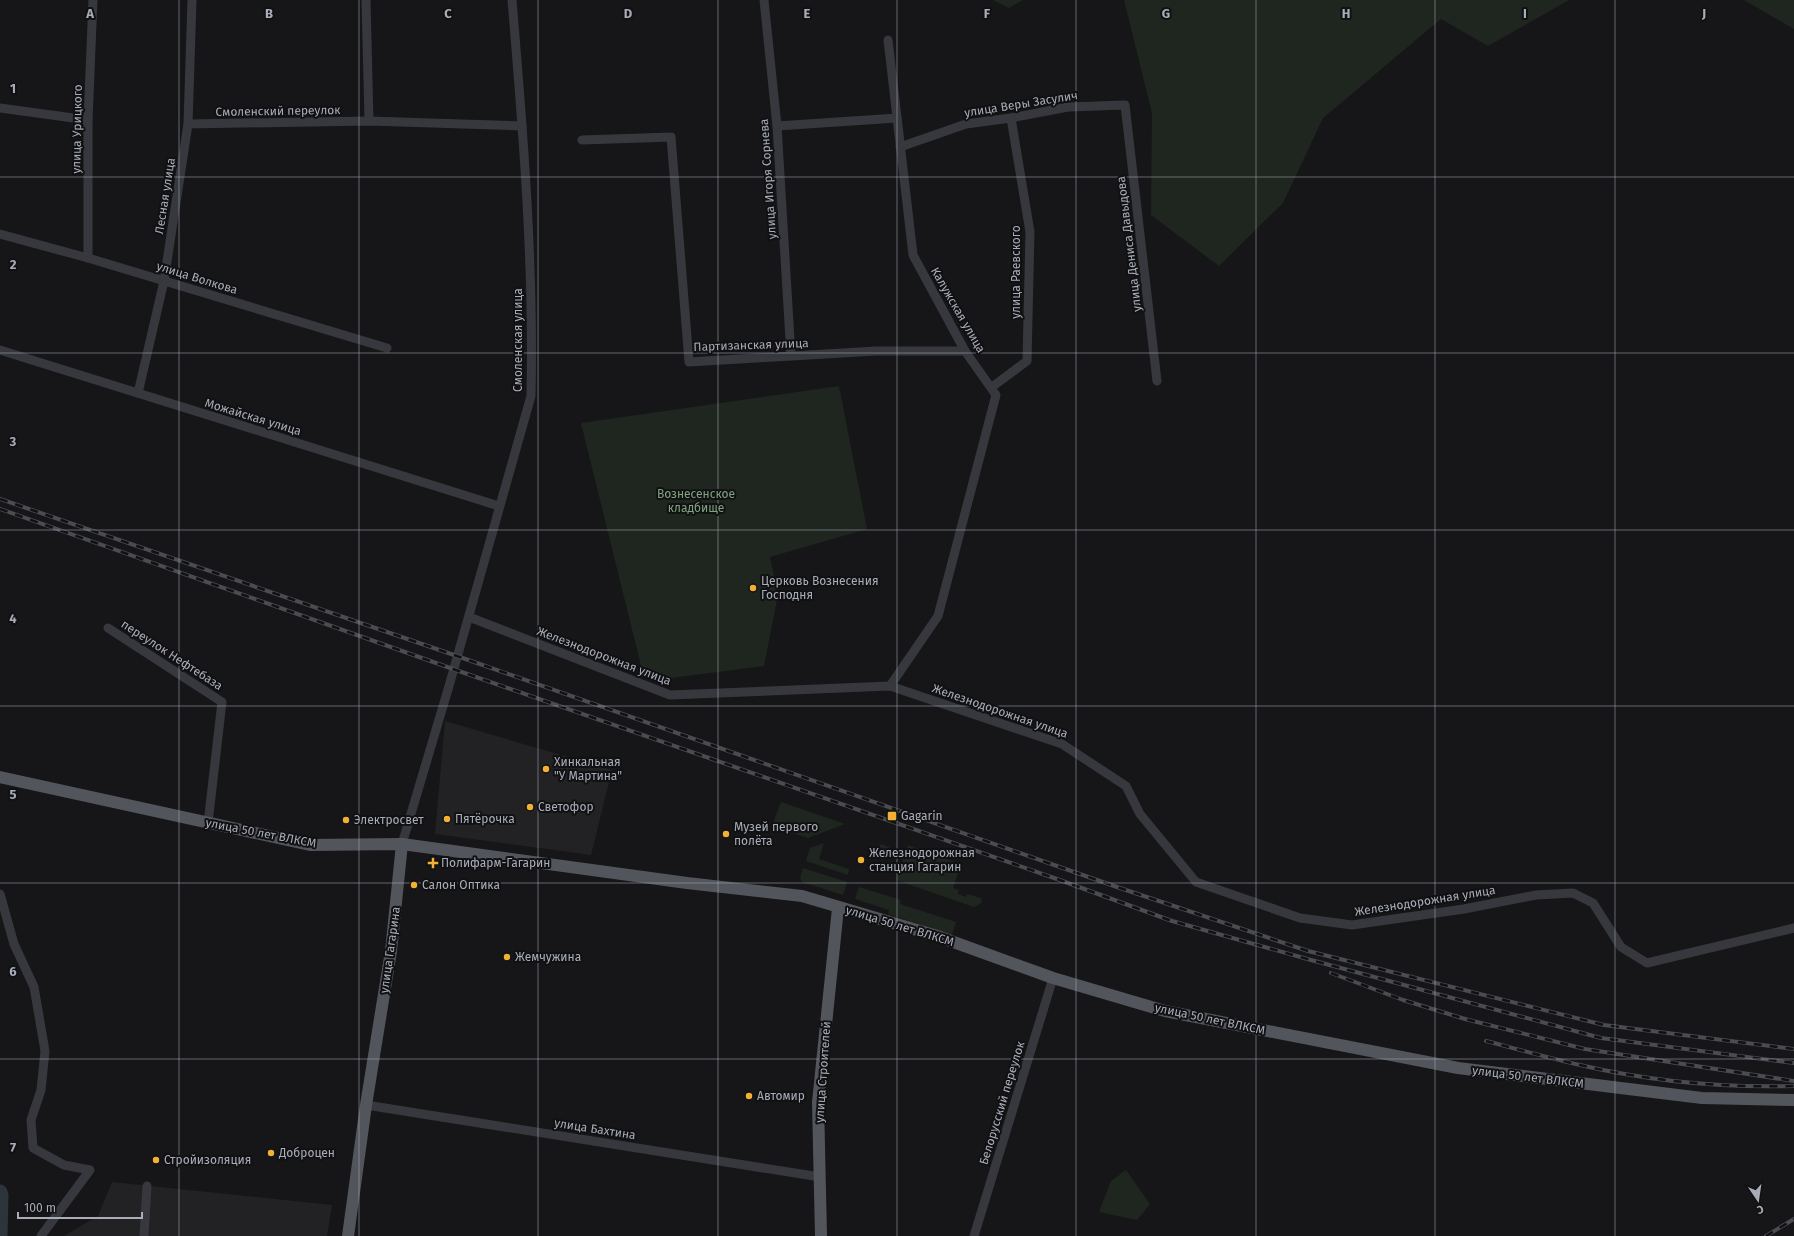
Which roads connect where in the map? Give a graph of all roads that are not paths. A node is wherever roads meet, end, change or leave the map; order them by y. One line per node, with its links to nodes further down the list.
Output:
1 (93, 0): 11 (street, улица Урицкого)
2 (192, 0): 13 (street, Лесная улица)
3 (366, 0): 12 (street)
4 (512, 0): 14 (street, Смоленская улица)
5 (764, 0): 15 (street, улица Игоря Сорнева)
6 (888, 40): 9 (street, Калужская улица)
7 (1124, 105): 10 (street, улица Веры Засулич); 25 (street, улица Дениса Давыдова)
8 (0, 108): 11 (street)
9 (897, 118): 15 (street); 17 (street, Калужская улица)
10 (1011, 118): 17 (street, улица Веры Засулич); 26 (street, улица Раевского)
11 (88, 120): 19 (street, улица Урицкого)
12 (369, 121): 13 (street, Смоленский переулок); 14 (street, Смоленский переулок)
13 (188, 124): 20 (street, Лесная улица)
14 (522, 126): 28 (street, Смоленская улица)
15 (777, 126): 24 (street, улица Игоря Сорнева)
16 (582, 140): 24 (street, Партизанская улица)
17 (900, 147): 23 (street, Калужская улица)
18 (0, 234): 19 (street, улица Волкова)
19 (88, 258): 20 (street, улица Волкова)
20 (164, 281): 21 (street, улица Волкова); 27 (street, Лесная улица)
21 (387, 348)
22 (0, 350): 27 (street, Можайская улица)
23 (965, 351): 24 (street, Партизанская улица); 26 (street, Калужская улица)
24 (791, 356)
25 (1157, 381)
26 (992, 387): 32 (street)
27 (138, 393): 28 (street, Можайская улица)
28 (499, 506): 29 (street, Смоленская улица)
29 (469, 617): 31 (street, Смоленская улица); 32 (street, Железнодорожная улица)
30 (108, 628): 34 (street, переулок Нефтебаза)
31 (453, 670): 35 (street, улица Гагарина)
32 (890, 686): 38 (street, Железнодорожная улица)
33 (0, 777): 34 (main road, улица 50 лет ВЛКСМ)
34 (208, 823): 35 (main road, улица 50 лет ВЛКСМ)
35 (402, 844): 37 (main road, улица 50 лет ВЛКСМ); 41 (main road, улица Гагарина)
36 (0, 894): 44 (street)
37 (838, 908): 39 (main road, улица 50 лет ВЛКСМ); 42 (main road, улица Строителей)
38 (1794, 928)
39 (1053, 978): 40 (main road, улица 50 лет ВЛКСМ); 48 (street, Белорусский переулок)
40 (1794, 1100)
41 (366, 1105): 42 (street, улица Бахтина); 46 (main road, улица Гагарина)
42 (820, 1177): 47 (main road, улица Строителей)
43 (147, 1186): 45 (street)
44 (41, 1236)
45 (144, 1236)
46 (348, 1236)
47 (821, 1236)
48 (974, 1236)

